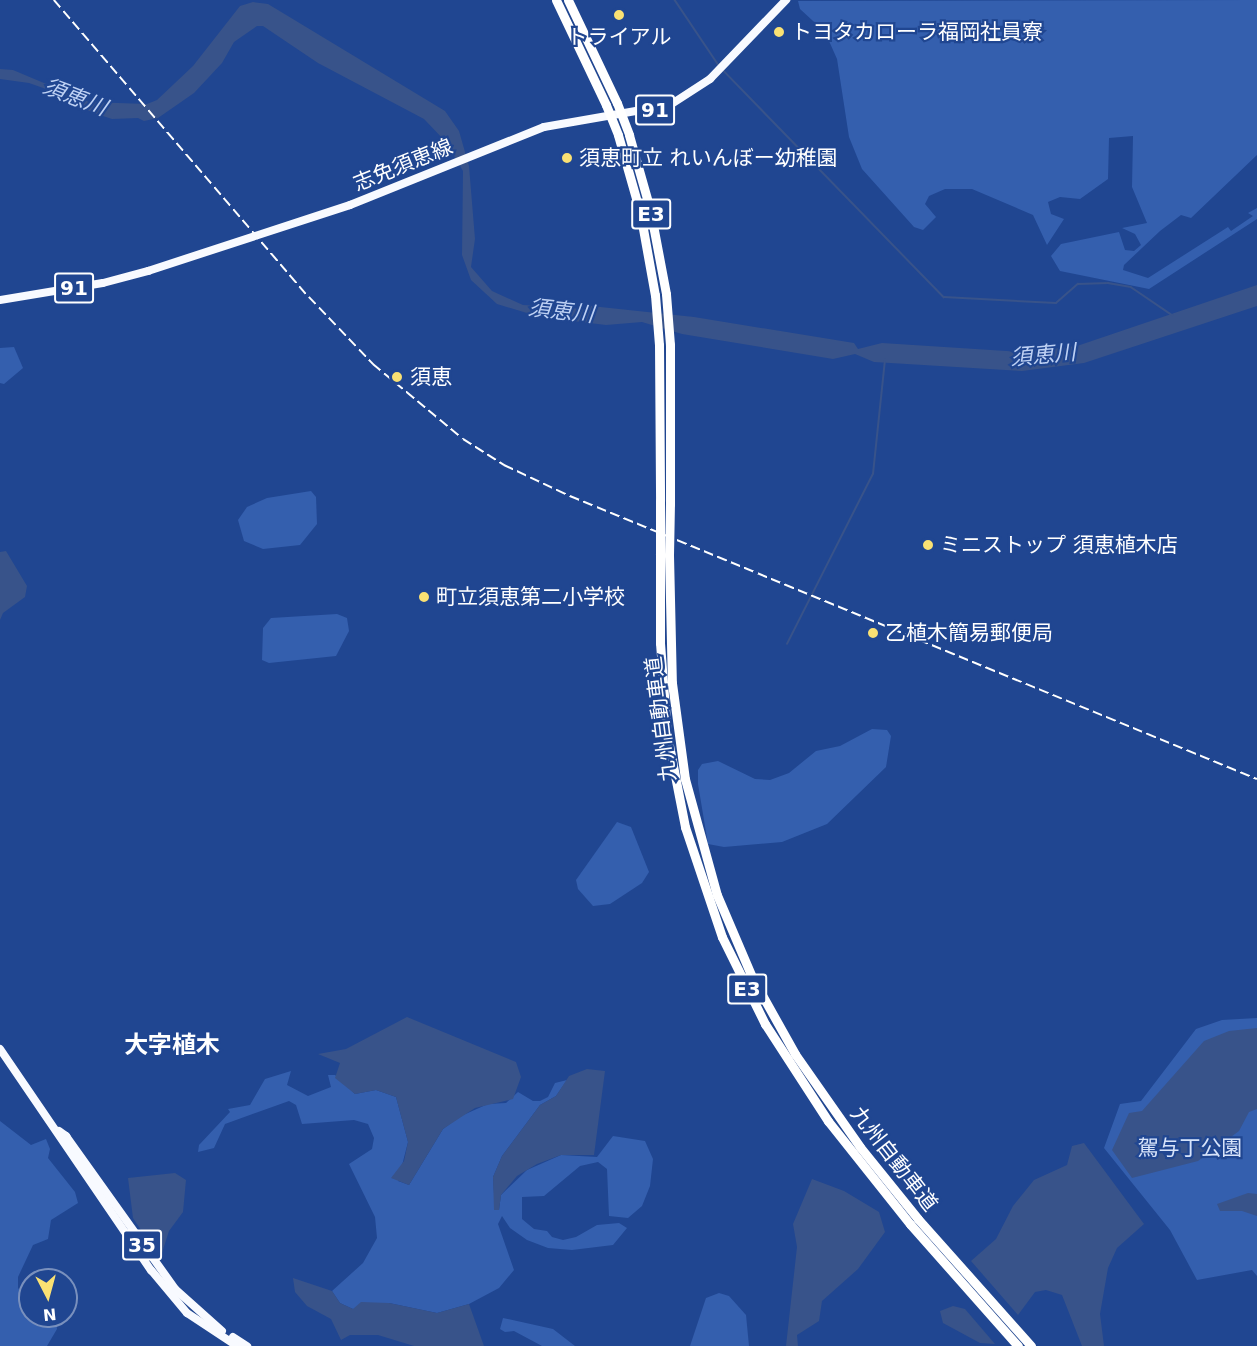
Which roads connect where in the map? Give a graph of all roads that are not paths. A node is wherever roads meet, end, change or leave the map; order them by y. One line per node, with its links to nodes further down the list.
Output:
1 (556, 0): 5 (highway, 九州自動車道 / E3, bridge)
2 (568, 0): 5 (highway, 九州自動車道 / E3, bridge)
3 (783, 1): 4 (main road, 志免須恵線 / 91, bridge)
4 (0, 300)
5 (665, 502): 6 (highway, 九州自動車道 / E3, bridge)
6 (665, 555): 11 (highway, 九州自動車道 / E3); 12 (highway, 九州自動車道 / E3)
7 (0, 1049): 8 (main road, 35)
8 (53, 1127): 9 (main road, 35); 10 (main road, 35)
9 (237, 1346)
10 (247, 1346)
11 (1018, 1346)
12 (1031, 1346)

